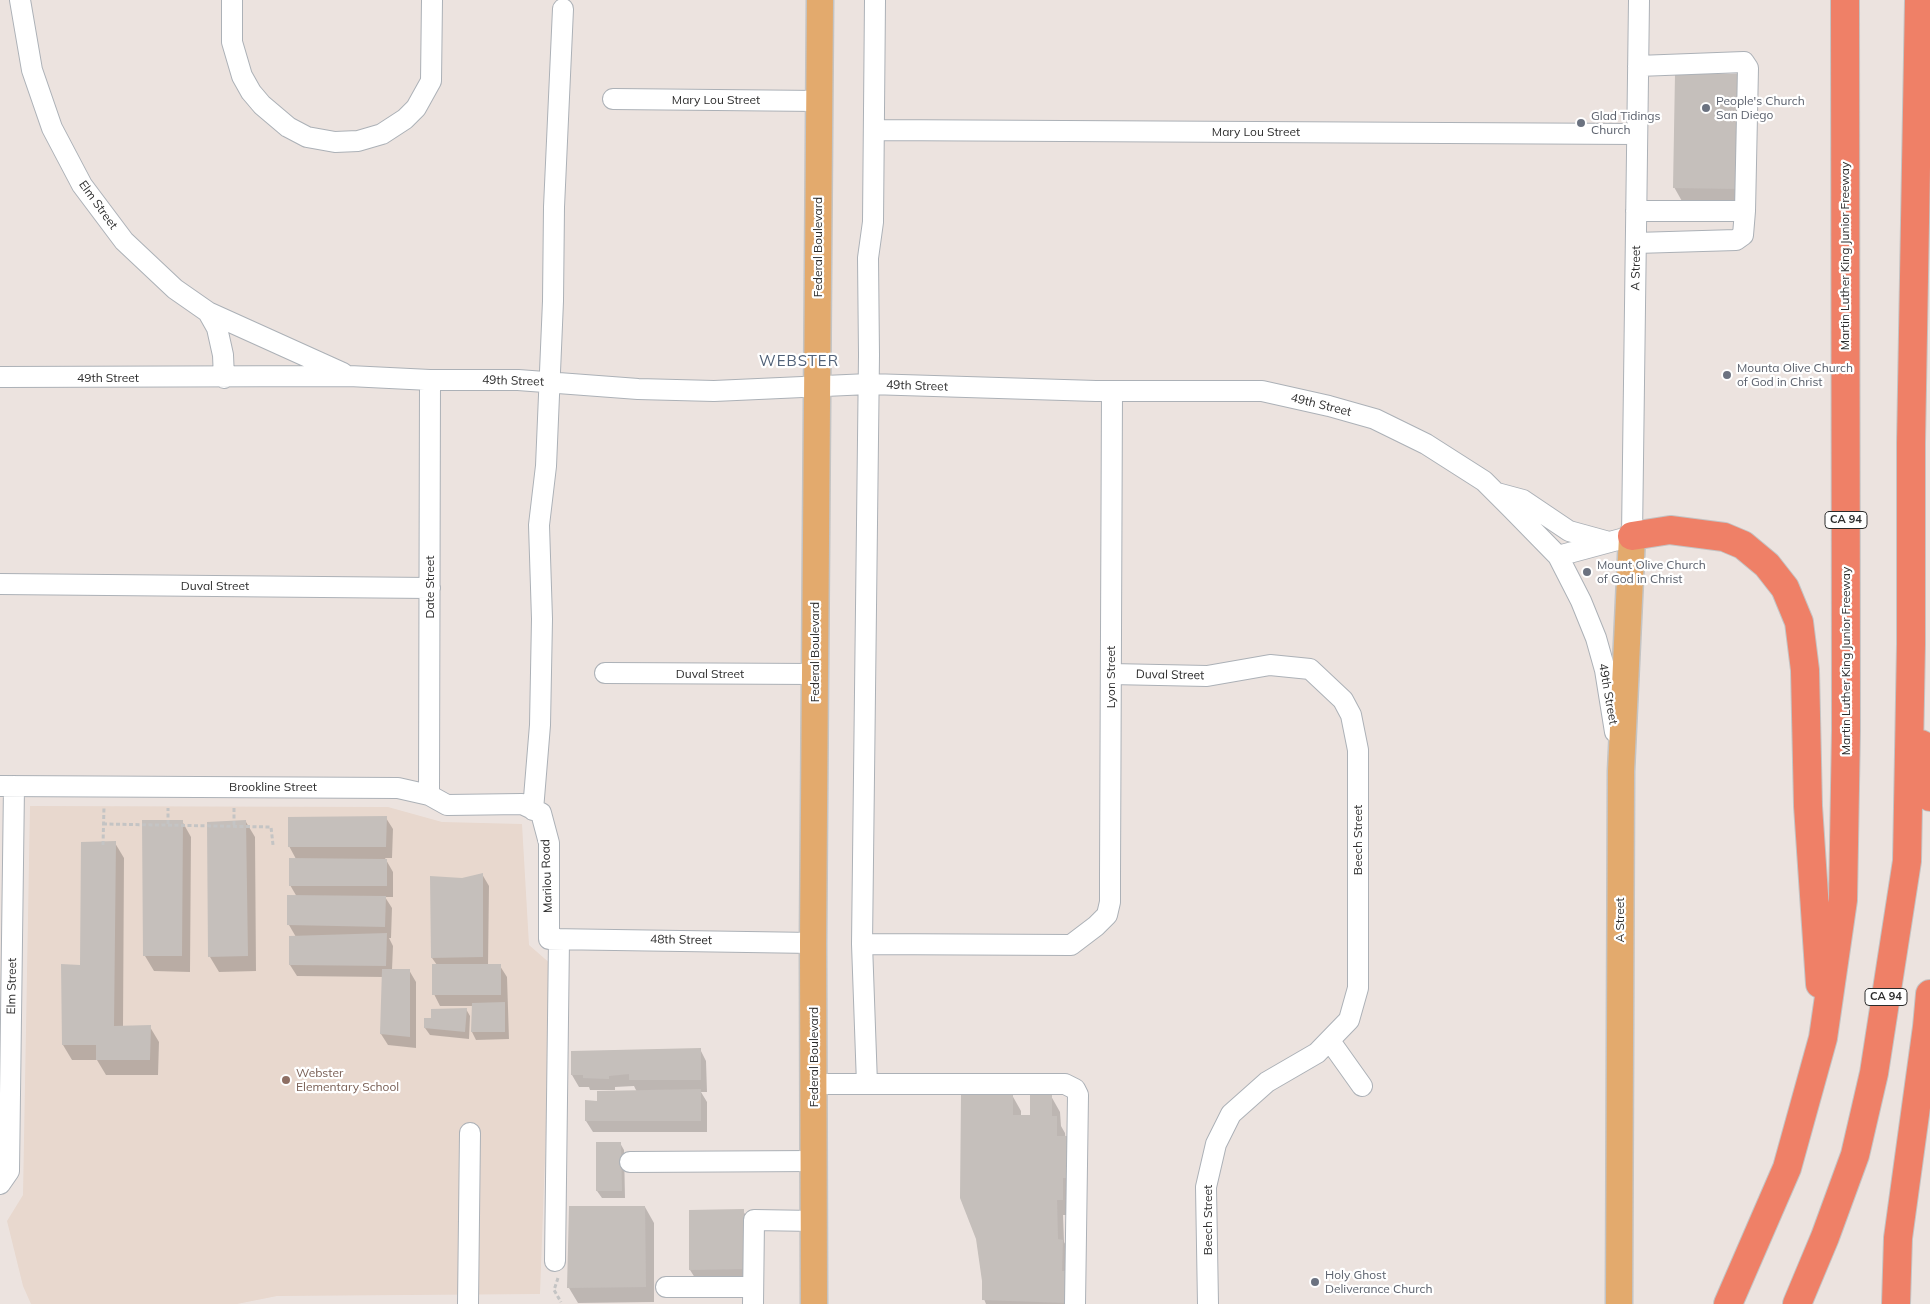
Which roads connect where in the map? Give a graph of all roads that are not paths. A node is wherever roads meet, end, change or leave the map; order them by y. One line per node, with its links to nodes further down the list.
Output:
1 (20, 0): 19 (street, Elm Street)
2 (232, 0): 3 (street)
3 (432, 0)
4 (820, 0): 12 (main road, Federal Boulevard)
5 (875, 0): 13 (street)
6 (1639, 0): 10 (street, A Street)
7 (1845, 0): 49 (highway, Martin Luther King Junior Freeway / CA 94)
8 (1919, 0): 28 (highway, CA 94)
9 (563, 9): 24 (street, Marilou Road)
10 (1638, 66): 14 (street, A Street); 16 (street)
11 (613, 99): 12 (street, Mary Lou Street)
12 (819, 101): 26 (main road, Federal Boulevard)
13 (874, 130): 14 (street, Mary Lou Street); 25 (street)
14 (1638, 134): 15 (street, A Street)
15 (1636, 210): 16 (street); 17 (street, A Street)
16 (1745, 210): 17 (street)
17 (1636, 243): 30 (street, A Street)
18 (1930, 246): 28 (highway)
19 (208, 312): 20 (street); 22 (street, Elm Street)
20 (349, 376): 22 (street, 49th Street); 23 (street, 49th Street)
21 (0, 378): 22 (street, 49th Street)
22 (224, 378)
23 (430, 380): 24 (street, 49th Street); 33 (street, Date Street)
24 (549, 382): 26 (street, 49th Street); 43 (street, Marilou Road)
25 (869, 384): 26 (street, 49th Street); 27 (street, 49th Street); 46 (street)
26 (817, 387): 35 (main road, Federal Boulevard)
27 (1112, 391): 29 (street, 49th Street); 36 (street, Lyon Street)
28 (1911, 443): 37 (highway, CA 94)
29 (1495, 492): 30 (street); 31 (street, 49th Street)
30 (1620, 539): 31 (street); 39 (main road, A Street); 49 (highway)
31 (1558, 556): 39 (street, 49th Street)
32 (0, 584): 33 (street, Duval Street)
33 (430, 588): 41 (street, Date Street)
34 (605, 673): 35 (street, Duval Street)
35 (815, 674): 45 (main road, Federal Boulevard)
36 (1111, 674): 38 (street, Duval Street); 46 (street, Lyon Street)
37 (1910, 678): 42 (highway); 68 (highway, CA 94)
38 (1358, 750): 50 (street, Beech Street)
39 (1620, 771): 66 (main road, A Street)
40 (7, 786): 41 (street, Brookline Street); 47 (street, Elm Street)
41 (429, 795): 43 (street, Brookline Street)
42 (1930, 797)
43 (537, 811): 44 (street, Marilou Road)
44 (554, 939): 45 (street, 48th Street); 59 (street, Marilou Road)
45 (813, 943): 51 (main road, Federal Boulevard)
46 (862, 944): 52 (street)
47 (6, 983): 57 (street, Elm Street)
48 (1930, 994): 69 (highway)
49 (1823, 1038): 67 (highway, Martin Luther King Junior Freeway / CA 94)
50 (1330, 1042): 53 (street); 65 (street, Beech Street)
51 (814, 1084): 52 (street); 55 (main road, Federal Boulevard)
52 (867, 1084): 64 (street)
53 (1362, 1086)
54 (470, 1133): 62 (street)
55 (814, 1161): 56 (street); 58 (main road, Federal Boulevard)
56 (630, 1162)
57 (1, 1183)
58 (814, 1221): 61 (street); 63 (main road, Federal Boulevard)
59 (555, 1261)
60 (666, 1287): 61 (street)
61 (753, 1296)
62 (468, 1304)
63 (814, 1304)
64 (1075, 1304)
65 (1208, 1304)
66 (1619, 1304)
67 (1728, 1304)
68 (1797, 1304)
69 (1896, 1304)

